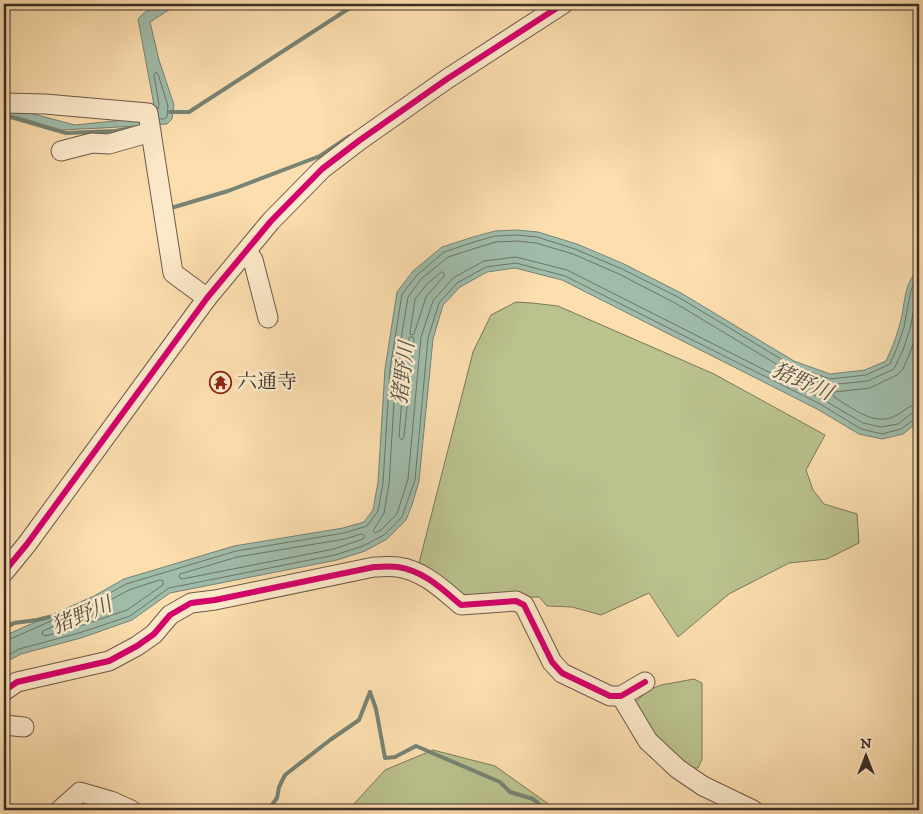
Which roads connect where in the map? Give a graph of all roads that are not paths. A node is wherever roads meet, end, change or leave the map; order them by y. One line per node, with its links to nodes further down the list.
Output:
1 (563, 4): 5 (street)
2 (4, 102): 3 (street)
3 (149, 124): 4 (street); 6 (street)
4 (61, 151)
5 (247, 251): 6 (street); 7 (street)
6 (207, 298): 8 (street)
7 (268, 318)
8 (4, 572)
9 (645, 682): 11 (street)
10 (4, 690): 11 (street)
11 (621, 696): 16 (street)
12 (4, 725): 13 (street)
13 (24, 727)
14 (60, 810): 15 (street)
15 (131, 810)
16 (753, 810)

